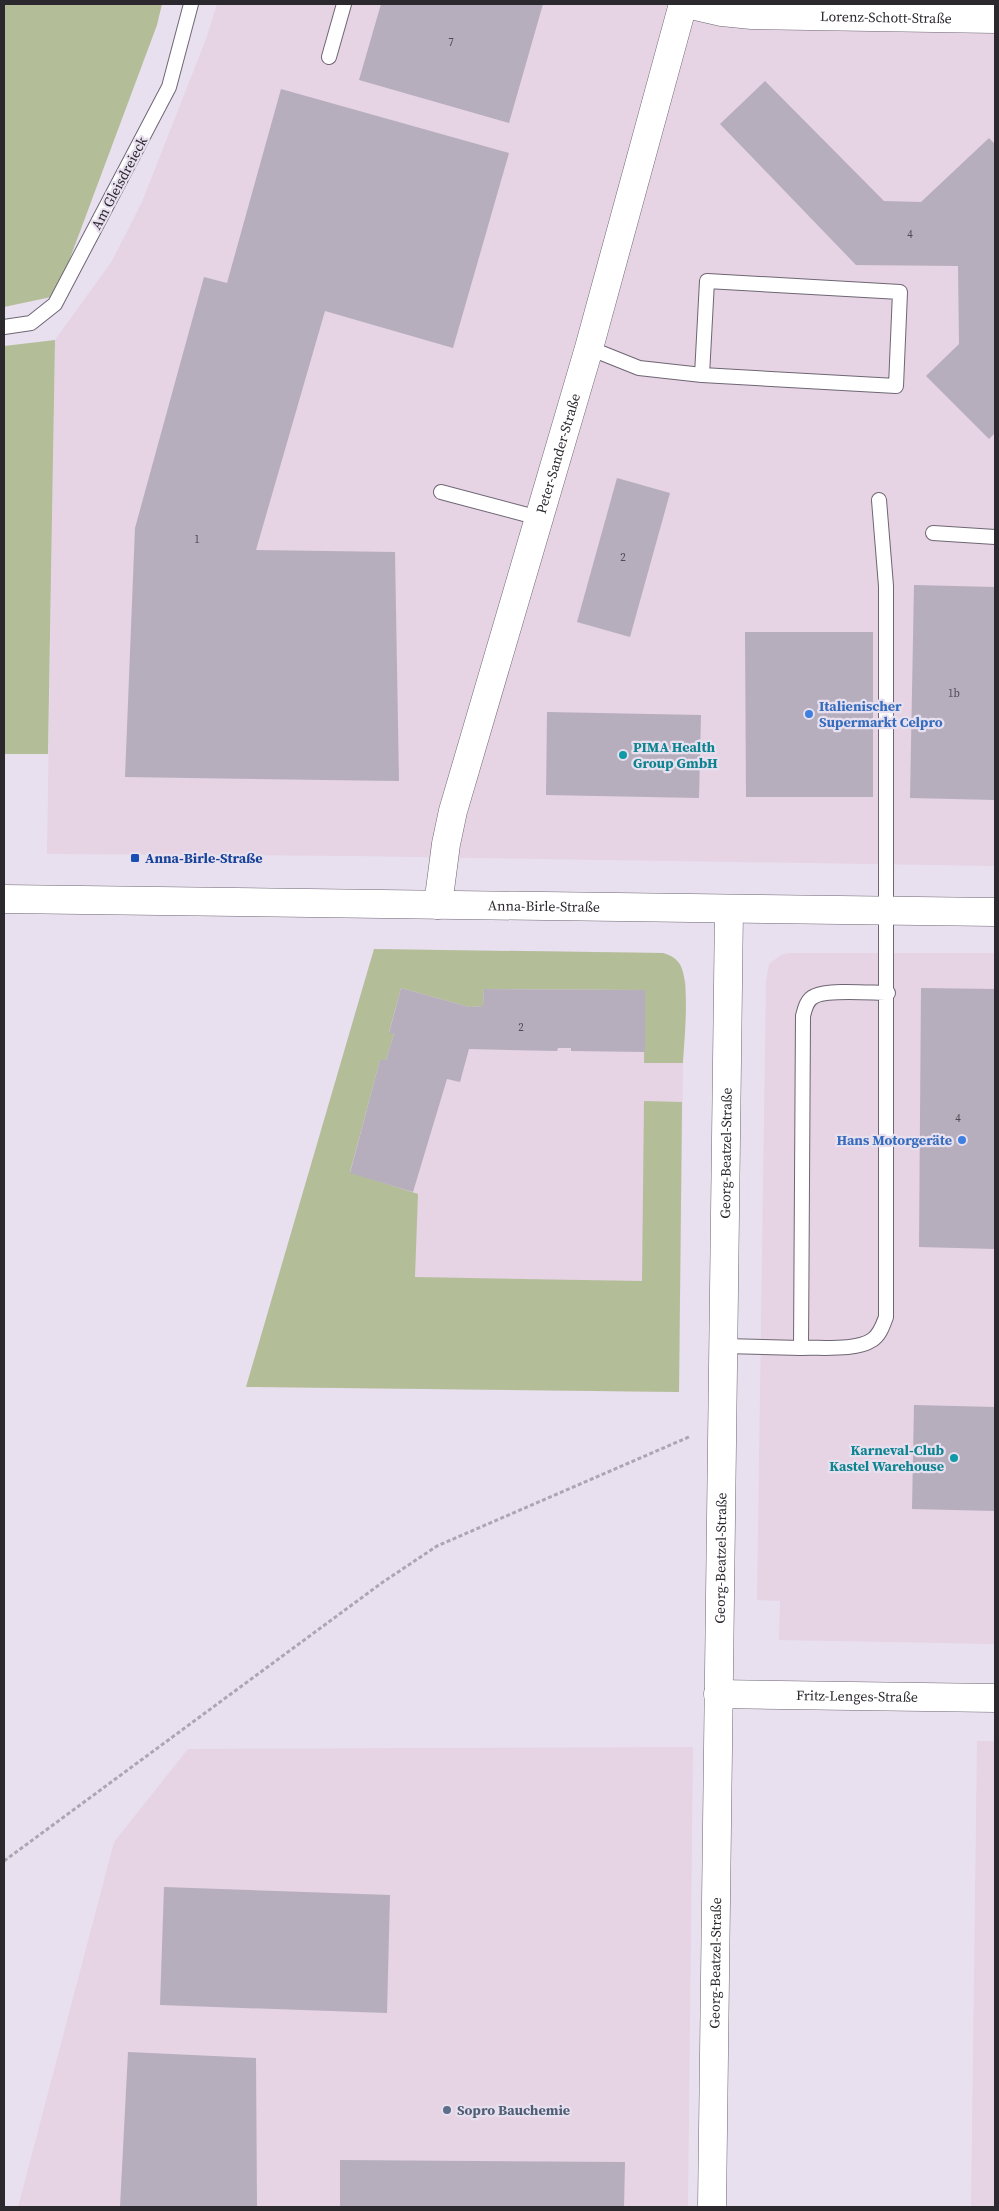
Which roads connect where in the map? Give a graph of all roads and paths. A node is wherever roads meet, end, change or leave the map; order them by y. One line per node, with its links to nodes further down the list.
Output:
1 (191, 4): 7 (lane, Am Gleisdreieck)
2 (344, 4): 6 (lane)
3 (683, 4): 8 (street, Peter-Sander-Straße)
4 (687, 4): 5 (street, Lorenz-Schott-Straße)
5 (995, 19)
6 (329, 57)
7 (4, 327)
8 (589, 348): 9 (lane); 12 (street, Peter-Sander-Straße)
9 (702, 375): 9 (lane)
10 (441, 492): 12 (lane)
11 (879, 500): 18 (lane)
12 (539, 518): 16 (street, Peter-Sander-Straße)
13 (933, 533): 14 (lane)
14 (995, 536)
15 (4, 898): 16 (street, Anna-Birle-Straße)
16 (438, 905): 17 (street, Anna-Birle-Straße)
17 (729, 909): 18 (street, Anna-Birle-Straße); 21 (street, Georg-Beatzel-Straße)
18 (887, 911): 19 (street, Anna-Birle-Straße); 20 (lane)
19 (995, 912)
20 (888, 994): 22 (lane); 22 (lane)
21 (724, 1346): 22 (lane); 23 (street, Georg-Beatzel-Straße)
22 (801, 1348)
23 (723, 1422): 24 (street, Georg-Beatzel-Straße); 26 (path)
24 (718, 1694): 25 (street, Fritz-Lenges-Straße); 27 (street, Georg-Beatzel-Straße)
25 (995, 1698)
26 (4, 1861)
27 (712, 2207)

